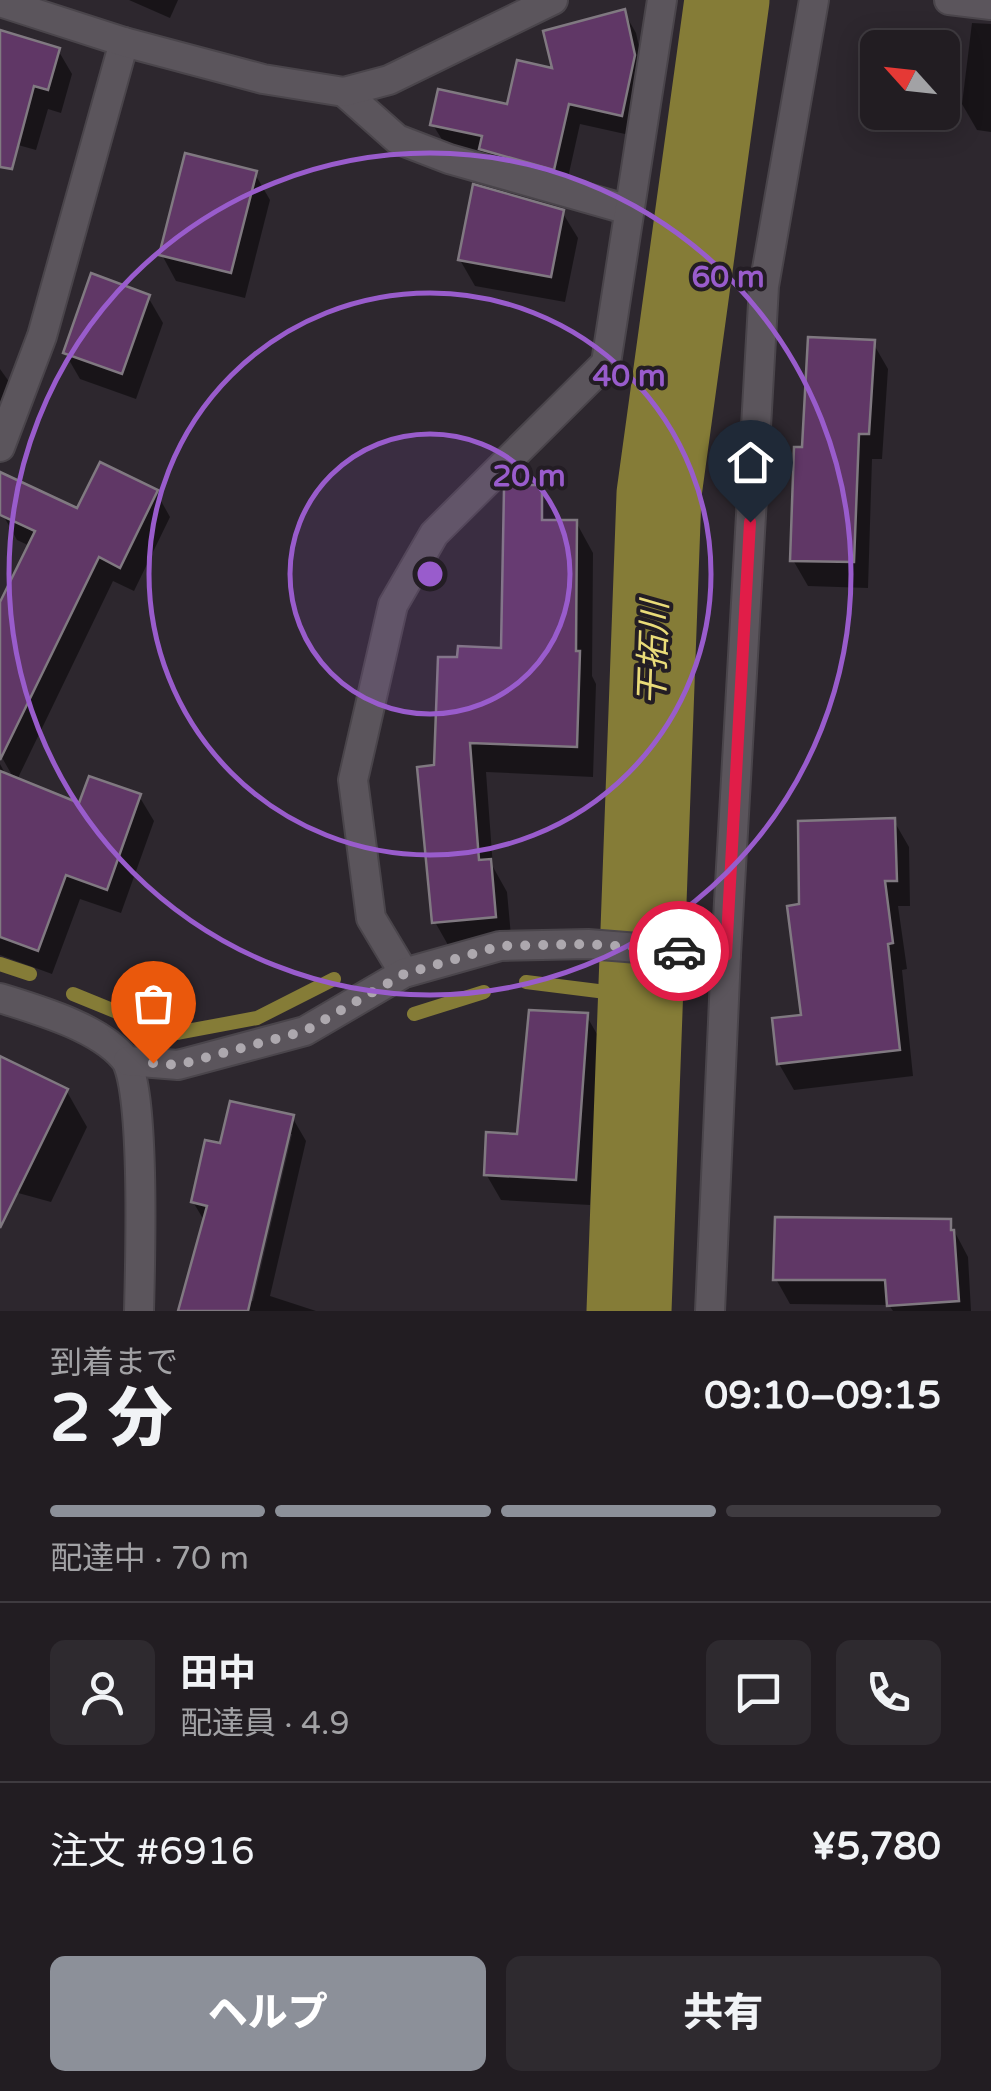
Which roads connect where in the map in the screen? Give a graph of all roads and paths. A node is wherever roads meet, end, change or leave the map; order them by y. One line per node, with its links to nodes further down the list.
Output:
1 (553, 0): 8 (street)
2 (662, 0): 9 (street)
3 (814, 0): 11 (street)
4 (949, 0): 6 (street)
5 (0, 2): 7 (street)
6 (991, 6)
7 (124, 42): 8 (street); 10 (street)
8 (344, 92): 9 (street)
9 (629, 210): 12 (street)
10 (0, 447)
11 (726, 955): 12 (street); 16 (street)
12 (404, 974): 14 (street)
13 (0, 998): 14 (street)
14 (128, 1061): 15 (street)
15 (139, 1311)
16 (710, 1311)

